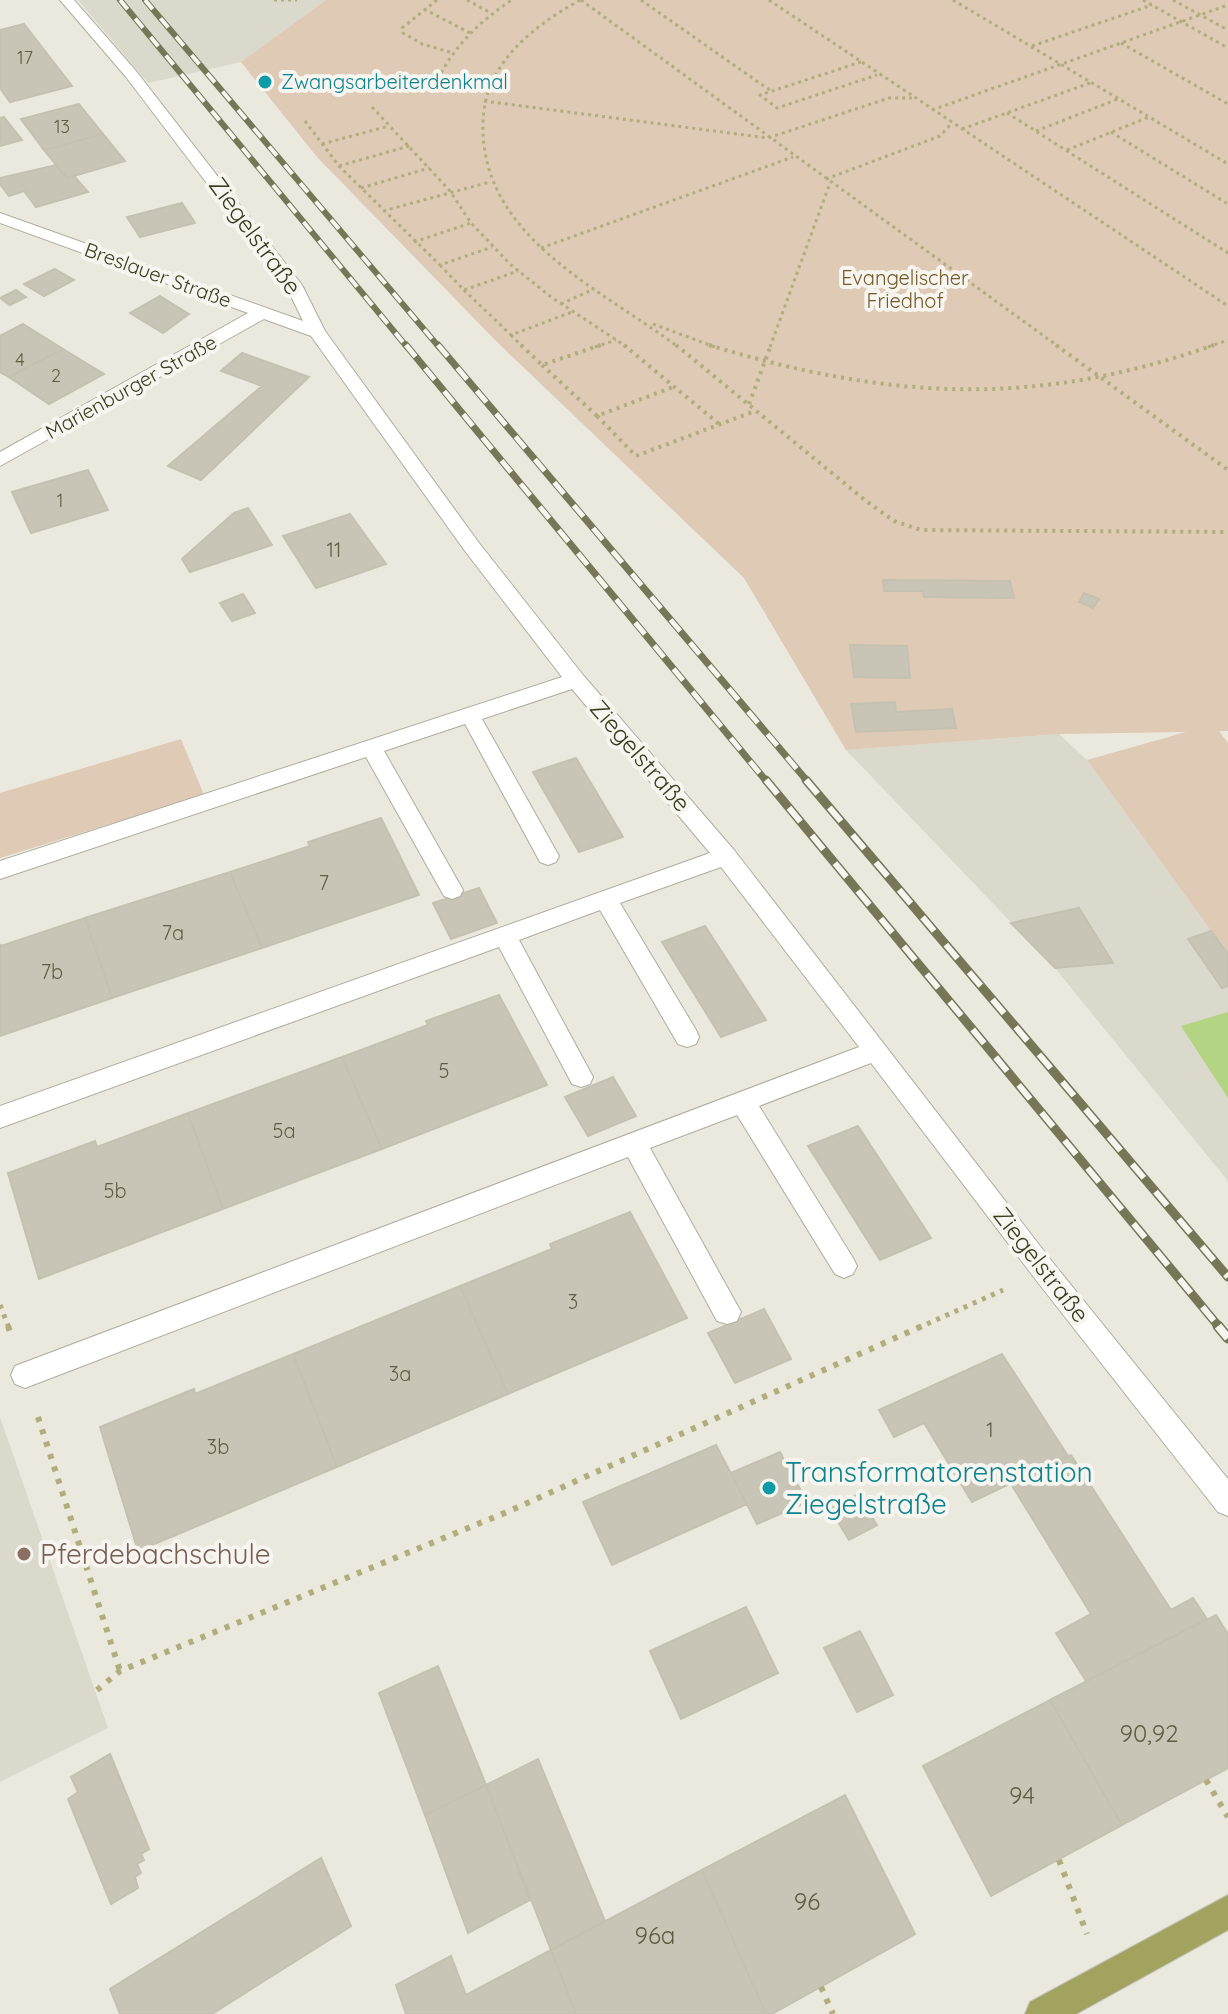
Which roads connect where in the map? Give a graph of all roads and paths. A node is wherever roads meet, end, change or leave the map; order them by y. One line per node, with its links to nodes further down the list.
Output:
1 (67, 0): 75 (street, Ziegelstraße)
2 (274, 0): 3 (path)
3 (297, 0)
4 (437, 0): 15 (path)
5 (467, 0): 16 (path)
6 (512, 0): 16 (path)
7 (581, 0): 32 (path); 44 (path)
8 (641, 0): 29 (path)
9 (769, 0): 24 (path)
10 (953, 0): 21 (path)
11 (1143, 0): 13 (path)
12 (1173, 0): 18 (path)
13 (1152, 5): 17 (path); 21 (path)
14 (1228, 5): 17 (path)
15 (424, 9): 19 (path); 23 (path)
16 (491, 13): 19 (path)
17 (1182, 21): 20 (path); 22 (path)
18 (1228, 30)
19 (470, 33): 23 (path)
20 (1121, 43): 25 (path); 33 (path)
21 (1031, 47): 25 (path)
22 (1228, 48)
23 (453, 53): 27 (path)
24 (861, 62): 26 (path); 29 (path)
25 (1060, 64): 28 (path); 35 (path)
26 (878, 74): 29 (path); 30 (path)
27 (438, 79)
28 (1090, 83): 31 (path); 36 (path)
29 (772, 91)
30 (913, 98): 35 (path); 44 (path)
31 (1118, 99): 37 (path); 42 (path)
32 (484, 101): 44 (path); 53 (path)
33 (1228, 104)
34 (372, 107): 40 (path)
35 (931, 110): 39 (path)
36 (1007, 113): 41 (path); 42 (path)
37 (1149, 117): 43 (path); 49 (path)
38 (305, 121): 45 (path)
39 (952, 123): 41 (path); 52 (path)
40 (389, 126): 45 (path); 46 (path)
41 (961, 130): 69 (path)
42 (1035, 131): 47 (path)
43 (1111, 132): 47 (path); 56 (path)
44 (768, 138): 48 (path)
45 (322, 144): 50 (path)
46 (409, 146): 50 (path); 51 (path)
47 (1066, 150): 63 (path)
48 (794, 157): 52 (path); 62 (path)
49 (1228, 164)
50 (339, 166): 54 (path)
51 (429, 168): 54 (path); 55 (path)
52 (828, 181): 79 (path); 81 (path)
53 (490, 182): 55 (path); 62 (path)
54 (360, 188): 57 (path)
55 (450, 191): 57 (path); 59 (path)
56 (1228, 204)
57 (382, 211): 60 (path)
58 (0, 218): 73 (street, Breslauer Straße)
59 (471, 223): 60 (path); 61 (path)
60 (414, 242): 64 (path)
61 (492, 247): 64 (path); 65 (path)
62 (541, 248): 66 (path)
63 (1228, 253)
64 (440, 265): 67 (path)
65 (519, 271): 67 (path); 70 (path)
66 (595, 289): 70 (path); 74 (path)
67 (464, 290): 76 (path)
68 (1228, 299): 69 (path)
69 (1222, 302): 71 (path)
70 (561, 304): 72 (path)
71 (1228, 306)
72 (573, 312): 76 (path); 77 (path)
73 (261, 313): 75 (street, Breslauer Straße); 87 (street, Marienburger Straße)
74 (645, 320): 79 (path); 83 (path)
75 (317, 332): 90 (street, Ziegelstraße)
76 (511, 335): 80 (path)
77 (617, 339): 80 (path); 82 (path)
78 (1228, 340): 81 (path)
79 (765, 362): 81 (path); 83 (path)
80 (542, 365): 85 (path)
81 (1101, 378): 88 (path)
82 (674, 387): 85 (path); 86 (path)
83 (749, 404): 84 (path)
84 (756, 411): 86 (path); 89 (path)
85 (597, 416): 86 (path)
86 (719, 424)
87 (0, 460)
88 (1228, 470)
89 (1228, 532)
90 (576, 680): 91 (street); 94 (street, Ziegelstraße)
91 (470, 715): 92 (street); 93 (street)
92 (371, 748): 95 (street); 96 (street)
93 (548, 856)
94 (726, 856): 97 (street); 100 (street, Ziegelstraße)
95 (0, 870)
96 (452, 890)
97 (606, 900): 98 (street); 99 (street)
98 (505, 936): 101 (street); 103 (street)
99 (687, 1037)
100 (876, 1051): 102 (street); 106 (street, Ziegelstraße)
101 (581, 1077)
102 (743, 1102): 104 (street); 105 (street)
103 (0, 1117)
104 (634, 1143): 108 (street); 109 (street)
105 (844, 1266)
106 (1045, 1272): 110 (street, Ziegelstraße); 111 (path)
107 (0, 1305): 109 (path)
108 (727, 1312)
109 (25, 1375): 111 (path)
110 (1228, 1502)
111 (120, 1671): 112 (path)
112 (97, 1690)
113 (1206, 1780): 114 (path)
114 (1228, 1817)
115 (1059, 1860): 117 (path)
116 (1228, 1912): 117 (main road)
117 (1104, 1980): 120 (main road)
118 (821, 1987): 119 (path)
119 (833, 2014)
120 (1042, 2014)

